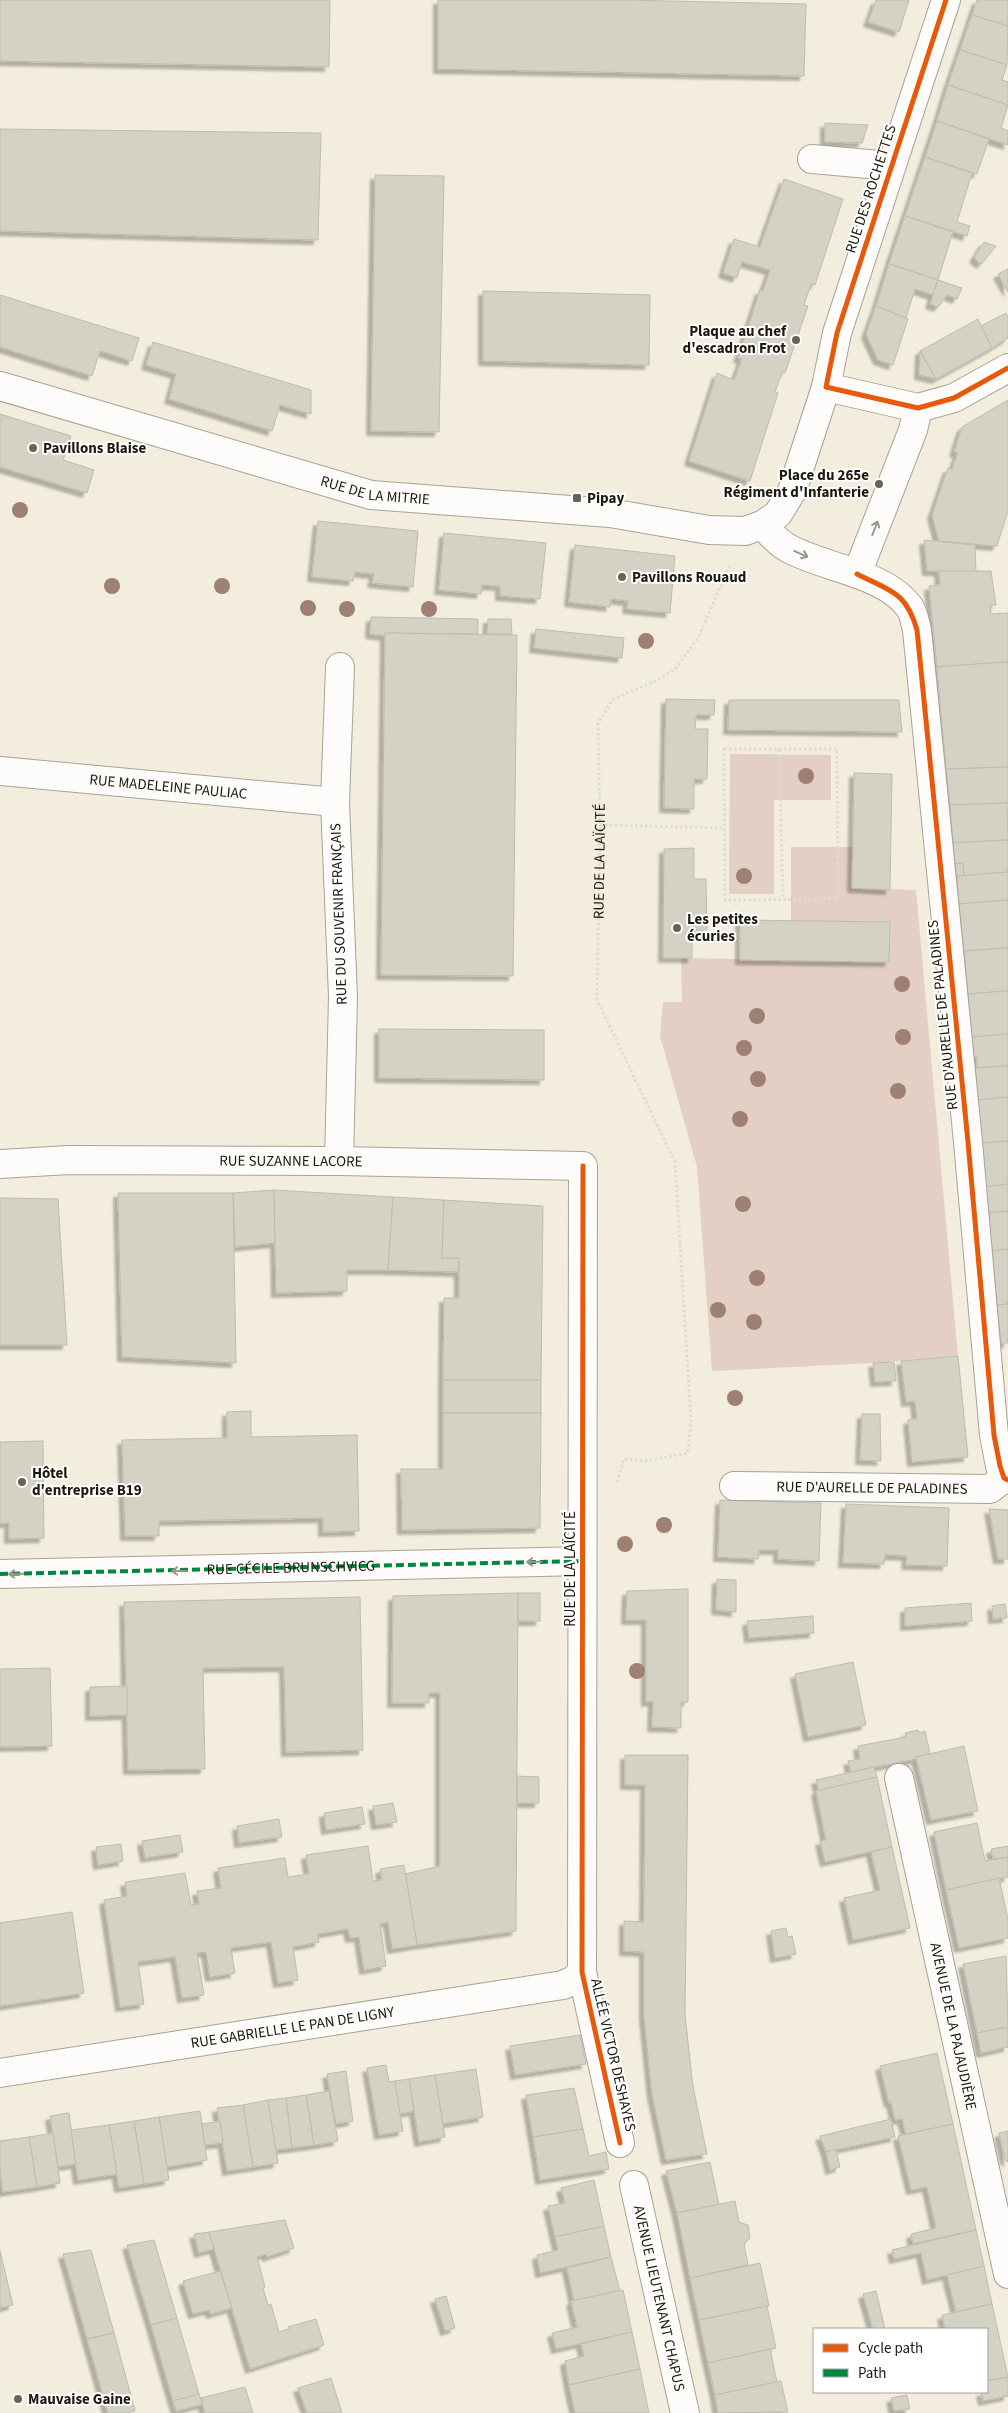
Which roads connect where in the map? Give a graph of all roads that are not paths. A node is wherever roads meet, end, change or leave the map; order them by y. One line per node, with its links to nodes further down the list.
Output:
1 (946, 0): 3 (street, RUE DES ROCHETTES)
2 (812, 159): 3 (street)
3 (891, 166): 6 (street, RUE DES ROCHETTES)
4 (1008, 368): 7 (street)
5 (0, 386): 8 (street, RUE DE LA MITRIE)
6 (826, 387): 7 (street); 8 (street)
7 (918, 408): 9 (street, one-way to 7)
8 (762, 525): 9 (street, one-way to 9)
9 (857, 574): 16 (street, RUE D'AURELLE DE PALADINES)
10 (340, 667): 12 (street, RUE DU SOUVENIR FRANÇAIS)
11 (0, 771): 12 (street, RUE MADELEINE PAULIAC)
12 (335, 802): 13 (street, RUE DU SOUVENIR FRANÇAIS)
13 (339, 1160): 14 (street, RUE SUZANNE LACORE); 15 (street, RUE SUZANNE LACORE)
14 (0, 1164)
15 (583, 1166): 18 (street, RUE DE LA LAÏCITÉ)
16 (1006, 1479): 17 (street, RUE D'AURELLE DE PALADINES)
17 (734, 1486)
18 (582, 1561): 19 (street, RUE CÉCILE BRUNSCHVICG, one-way to 19); 21 (street, RUE DE LA LAÏCITÉ)
19 (0, 1574)
20 (899, 1778): 25 (street, AVENUE DE LA PAJAUDIÈRE)
21 (582, 1972): 22 (street, RUE GABRIELLE LE PAN DE LIGNY); 23 (street, ALLÉE VICTOR DESHAYES)
22 (0, 2073)
23 (620, 2143)
24 (634, 2184): 27 (street, AVENUE LIEUTENANT CHAPUS)
25 (999, 2194): 26 (street, AVENUE DE LA PAJAUDIÈRE)
26 (1008, 2274)
27 (685, 2413)

